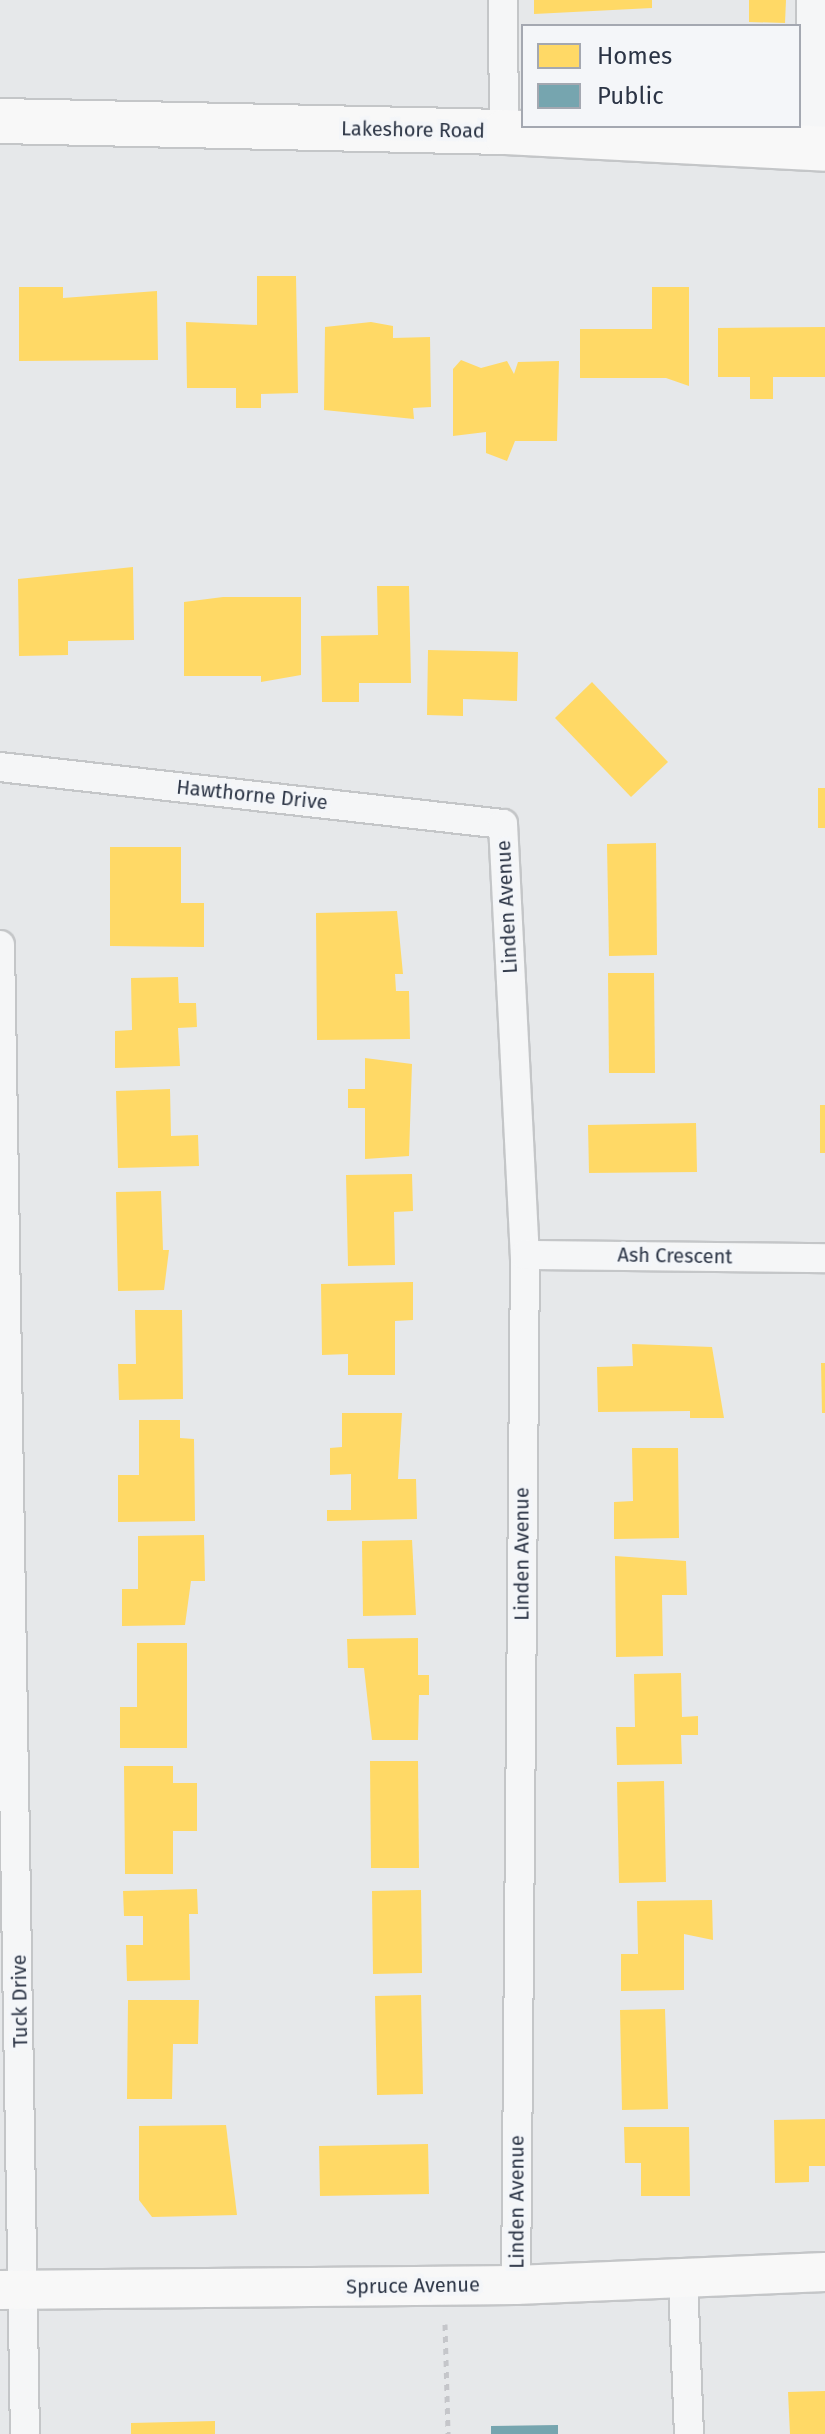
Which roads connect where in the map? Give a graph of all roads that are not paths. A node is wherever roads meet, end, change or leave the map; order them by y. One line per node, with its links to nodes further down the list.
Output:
1 (503, 0): 4 (street)
2 (811, 0): 5 (street)
3 (0, 121): 4 (main road, Lakeshore Road)
4 (504, 132): 5 (main road, Lakeshore Road)
5 (819, 149)
6 (0, 767): 7 (street, Hawthorne Drive)
7 (503, 824): 9 (street, Linden Avenue)
8 (0, 945): 14 (street, Tuck Drive)
9 (525, 1255): 10 (street, Ash Crescent); 13 (street, Linden Avenue)
10 (825, 1258)
11 (825, 2272): 12 (street, Spruce Avenue)
12 (683, 2279): 13 (street, Spruce Avenue); 16 (street)
13 (516, 2285): 14 (street, Spruce Avenue)
14 (12, 2290): 15 (street, Tuck Drive)
15 (25, 2434)
16 (689, 2434)

